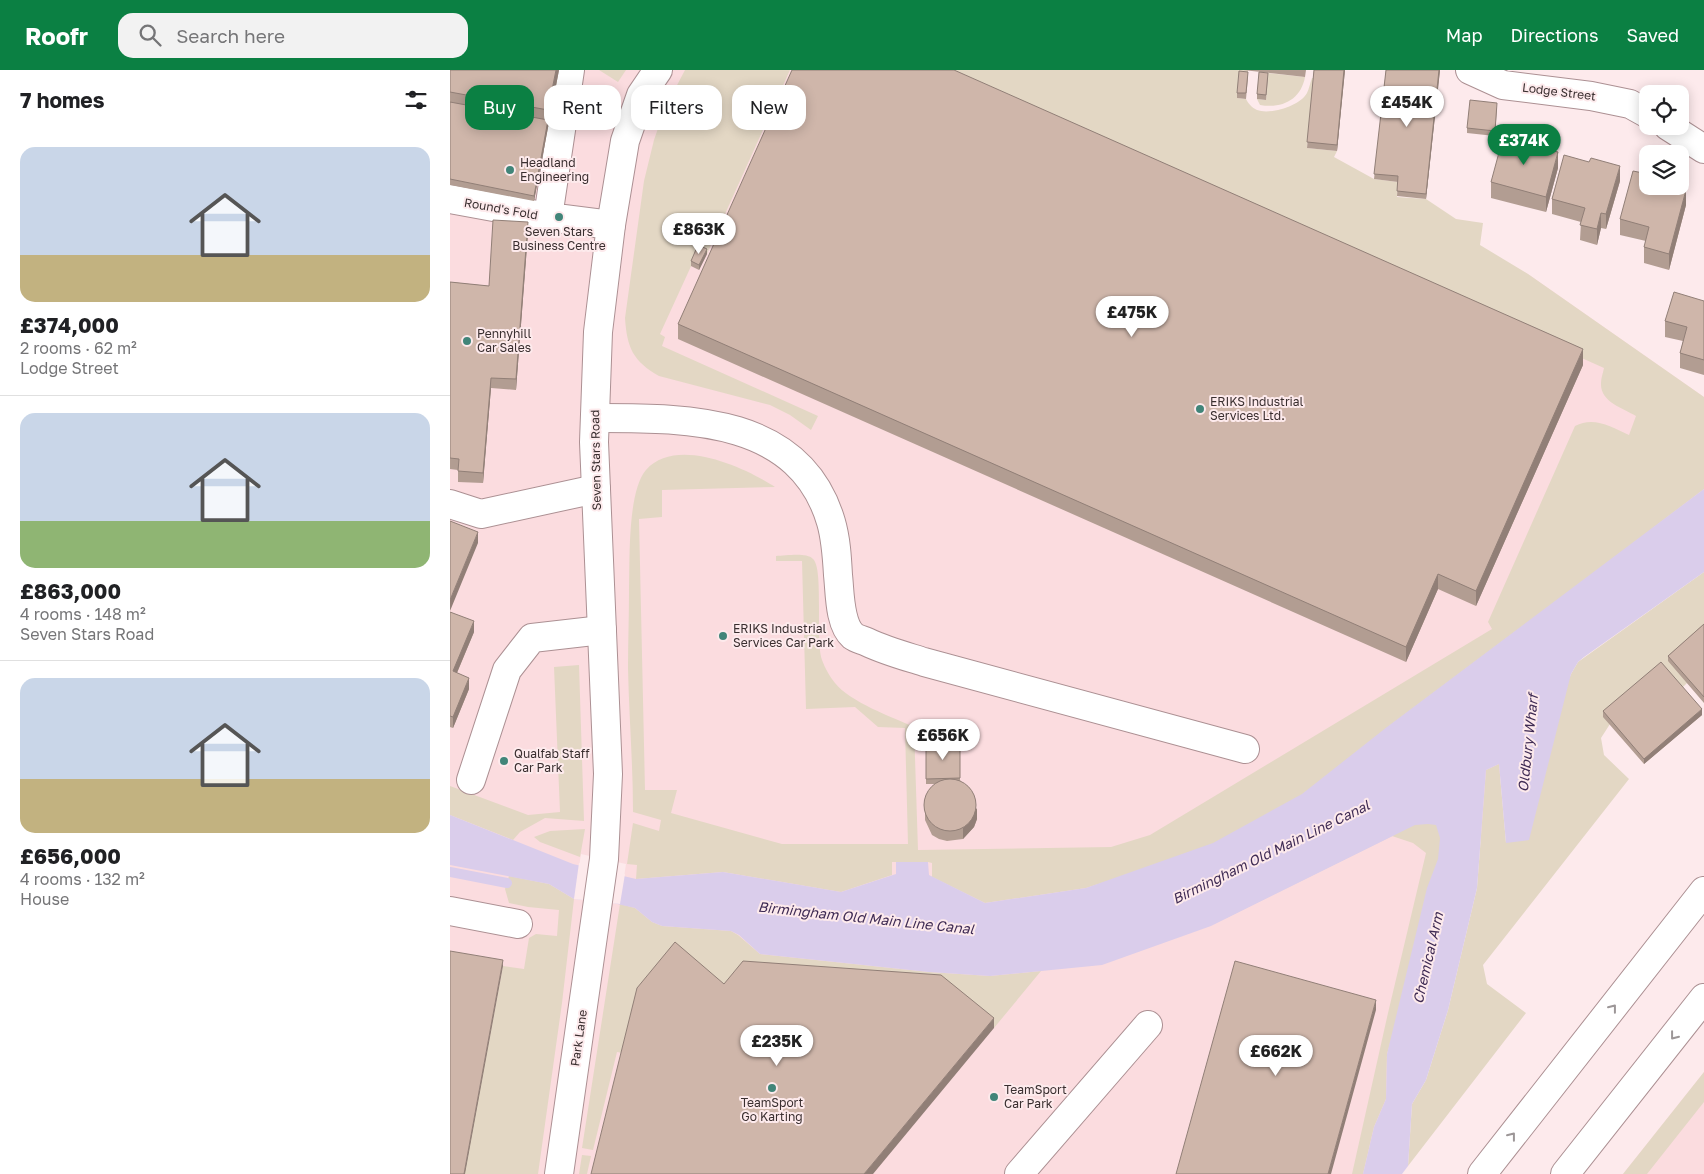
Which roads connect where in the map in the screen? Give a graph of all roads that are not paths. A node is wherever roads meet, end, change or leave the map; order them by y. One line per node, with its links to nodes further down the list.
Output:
1 (570, 70): 8 (main road)
2 (658, 70): 9 (main road, Seven Stars Road)
3 (1470, 70): 4 (main road, Lodge Street)
4 (1639, 109)
5 (1682, 135): 6 (main road)
6 (1704, 149)
7 (450, 199): 8 (main road, Round's Fold)
8 (548, 217): 9 (main road, Round's Fold)
9 (611, 225): 10 (main road, Seven Stars Road)
10 (595, 418): 11 (main road, Seven Stars Road); 14 (main road)
11 (596, 489): 12 (main road); 13 (main road, Seven Stars Road)
12 (450, 504)
13 (602, 630): 15 (main road); 16 (main road, Seven Stars Road)
14 (1245, 749)
15 (471, 780)
16 (604, 859): 23 (main road, Park Lane)
17 (1704, 891): 24 (main road, one-way to 17)
18 (450, 911): 19 (main road)
19 (518, 924)
20 (1704, 998): 25 (main road, one-way to 25)
21 (1148, 1025): 22 (main road)
22 (1033, 1169)
23 (560, 1174)
24 (1482, 1174)
25 (1565, 1174)

